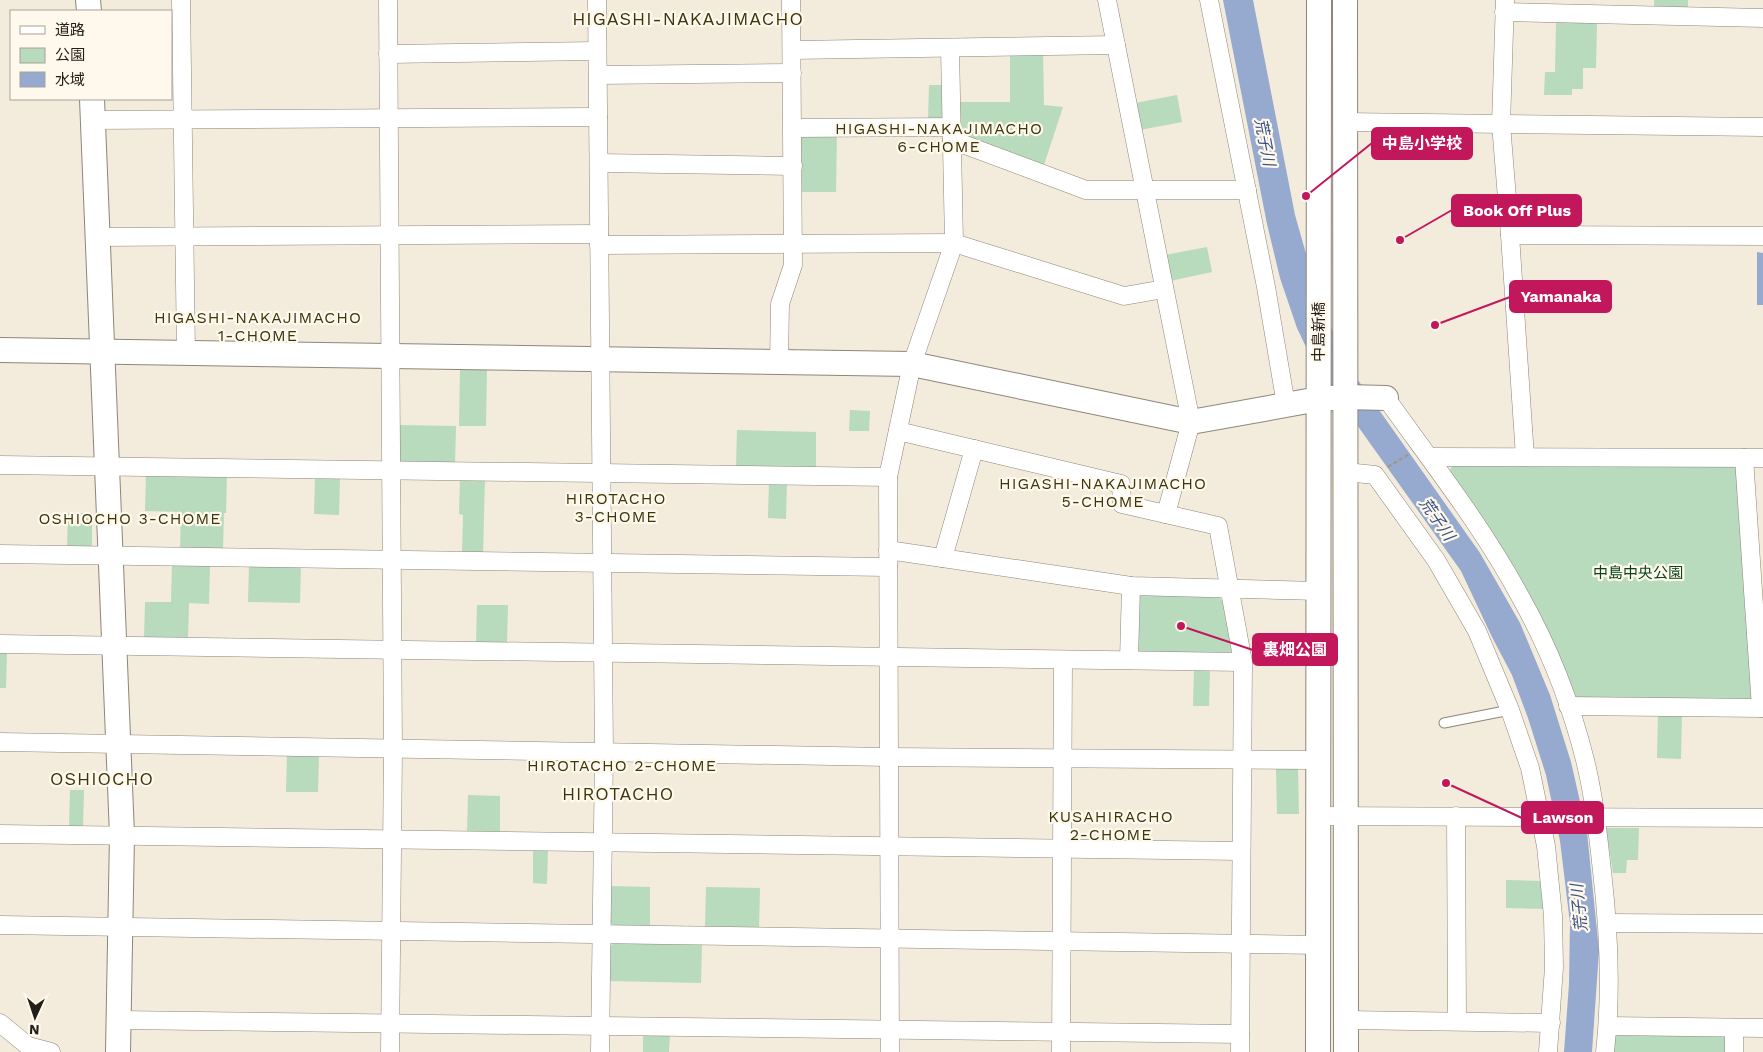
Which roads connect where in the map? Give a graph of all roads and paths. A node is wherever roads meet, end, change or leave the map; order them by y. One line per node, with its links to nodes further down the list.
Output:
1 (181, 0): 21 (street)
2 (388, 0): 15 (street)
3 (597, 0): 14 (street)
4 (791, 0): 13 (street)
5 (1107, 0): 11 (street)
6 (1209, 0): 30 (street)
7 (1319, 0): 47 (street, 中島新橋)
8 (1345, 0): 22 (street, 中島新橋)
9 (1505, 6): 10 (street); 23 (street)
10 (1763, 18)
11 (1116, 45): 12 (street); 29 (street)
12 (950, 48): 13 (street); 26 (street)
13 (792, 50): 16 (street)
14 (597, 51): 15 (street); 17 (street)
15 (388, 54): 20 (street)
16 (792, 73): 17 (street); 25 (street)
17 (598, 75): 19 (street)
18 (93, 109): 21 (street); 34 (street)
19 (598, 117): 20 (street); 27 (street)
20 (389, 118): 21 (street); 32 (street)
21 (183, 119): 35 (street)
22 (1344, 122): 23 (street); 47 (street, 中島新橋)
23 (1501, 124): 24 (street); 31 (street)
24 (1763, 127)
25 (792, 128): 26 (street); 28 (street)
26 (952, 133): 29 (street); 38 (street)
27 (599, 163): 28 (street); 36 (street)
28 (793, 166): 37 (street)
29 (1145, 190): 30 (street); 39 (street)
30 (1247, 190): 49 (street)
31 (1510, 234): 33 (street); 54 (street)
32 (390, 235): 35 (street); 36 (street); 43 (street)
33 (1763, 236)
34 (98, 237): 35 (street); 41 (street)
35 (184, 237): 42 (street)
36 (599, 240): 37 (street); 44 (street)
37 (794, 243): 38 (street); 45 (street)
38 (954, 243): 39 (street); 46 (street)
39 (1164, 289): 50 (street)
40 (0, 350): 41 (street)
41 (103, 352): 42 (street); 58 (street)
42 (186, 353): 43 (street)
43 (391, 356): 44 (street); 59 (street)
44 (601, 359): 45 (street); 62 (street)
45 (780, 362): 46 (street)
46 (912, 364): 50 (street); 51 (street)
47 (1332, 398): 48 (street); 49 (street); 60 (street); 73 (street)
48 (1382, 398): 53 (street)
49 (1286, 405): 50 (street)
50 (1191, 422): 64 (street)
51 (898, 431): 52 (street); 63 (street)
52 (974, 449): 64 (street); 68 (street)
53 (1422, 454): 54 (street); 61 (path); 82 (street)
54 (1525, 457): 55 (street)
55 (1744, 458): 56 (street); 83 (street)
56 (1763, 458)
57 (0, 465): 58 (street)
58 (108, 466): 59 (street); 66 (street)
59 (392, 470): 62 (street); 69 (street)
60 (1346, 472): 84 (street); 95 (street)
61 (1381, 472)
62 (602, 473): 63 (street); 70 (street)
63 (888, 477): 67 (street)
64 (1166, 514): 72 (street)
65 (0, 554): 66 (street)
66 (111, 556): 69 (street); 75 (street)
67 (888, 558): 68 (street); 70 (street); 78 (street)
68 (943, 558): 71 (street)
69 (392, 560): 70 (street); 76 (street)
70 (602, 563): 77 (street)
71 (1131, 586): 72 (street); 80 (street)
72 (1230, 589): 73 (street); 81 (street)
73 (1319, 591): 93 (street)
74 (0, 644): 75 (street)
75 (114, 646): 76 (street); 87 (street)
76 (392, 649): 77 (street); 88 (street)
77 (603, 653): 78 (street); 89 (street)
78 (888, 658): 79 (street); 90 (street)
79 (1063, 660): 80 (street); 91 (street)
80 (1129, 660): 81 (street)
81 (1243, 662): 92 (street)
82 (1568, 706): 83 (street); 98 (street)
83 (1762, 708)
84 (1510, 710): 85 (lane); 97 (street)
85 (1444, 722)
86 (0, 742): 87 (street)
87 (118, 744): 88 (street); 101 (street)
88 (393, 749): 89 (street); 102 (street)
89 (604, 753): 90 (street); 103 (street)
90 (888, 757): 91 (street); 104 (street)
91 (1063, 758): 92 (street); 105 (street)
92 (1241, 759): 93 (street); 106 (street)
93 (1319, 760): 94 (street)
94 (1319, 816): 95 (street); 116 (street)
95 (1346, 816): 96 (street); 118 (street)
96 (1456, 816): 97 (street); 119 (street)
97 (1543, 816): 98 (street); 122 (street)
98 (1592, 817): 99 (street); 107 (street)
99 (1763, 818)
100 (0, 834): 101 (street)
101 (122, 836): 102 (street); 110 (street)
102 (392, 839): 103 (street); 111 (street)
103 (603, 842): 104 (street); 112 (street)
104 (888, 847): 105 (street); 113 (street)
105 (1062, 849): 106 (street); 114 (street)
106 (1241, 851): 115 (street)
107 (1608, 923): 108 (street); 124 (street)
108 (1763, 924)
109 (0, 925): 110 (street)
110 (120, 927): 111 (street); 117 (street)
111 (391, 931): 112 (street); 121 (street)
112 (602, 934): 113 (street); 123 (street)
113 (889, 939): 114 (street); 127 (street)
114 (1062, 942): 115 (street); 128 (street)
115 (1240, 945): 116 (street); 129 (street)
116 (1318, 945): 137 (street)
117 (119, 1020): 121 (street); 131 (street)
118 (1346, 1020): 119 (street); 138 (street)
119 (1457, 1021): 122 (street)
120 (0, 1023): 130 (street)
121 (390, 1023): 123 (street); 132 (street)
122 (1551, 1023): 139 (street)
123 (600, 1026): 127 (street); 133 (street)
124 (1608, 1026): 125 (street); 140 (street)
125 (1734, 1028): 126 (street); 141 (street)
126 (1763, 1028)
127 (890, 1030): 128 (street); 134 (street)
128 (1061, 1032): 129 (street); 135 (street)
129 (1240, 1034): 136 (street)
130 (51, 1052)
131 (118, 1052)
132 (390, 1052)
133 (600, 1052)
134 (890, 1052)
135 (1061, 1052)
136 (1240, 1052)
137 (1318, 1052)
138 (1346, 1052)
139 (1548, 1052)
140 (1605, 1052)
141 (1734, 1052)

